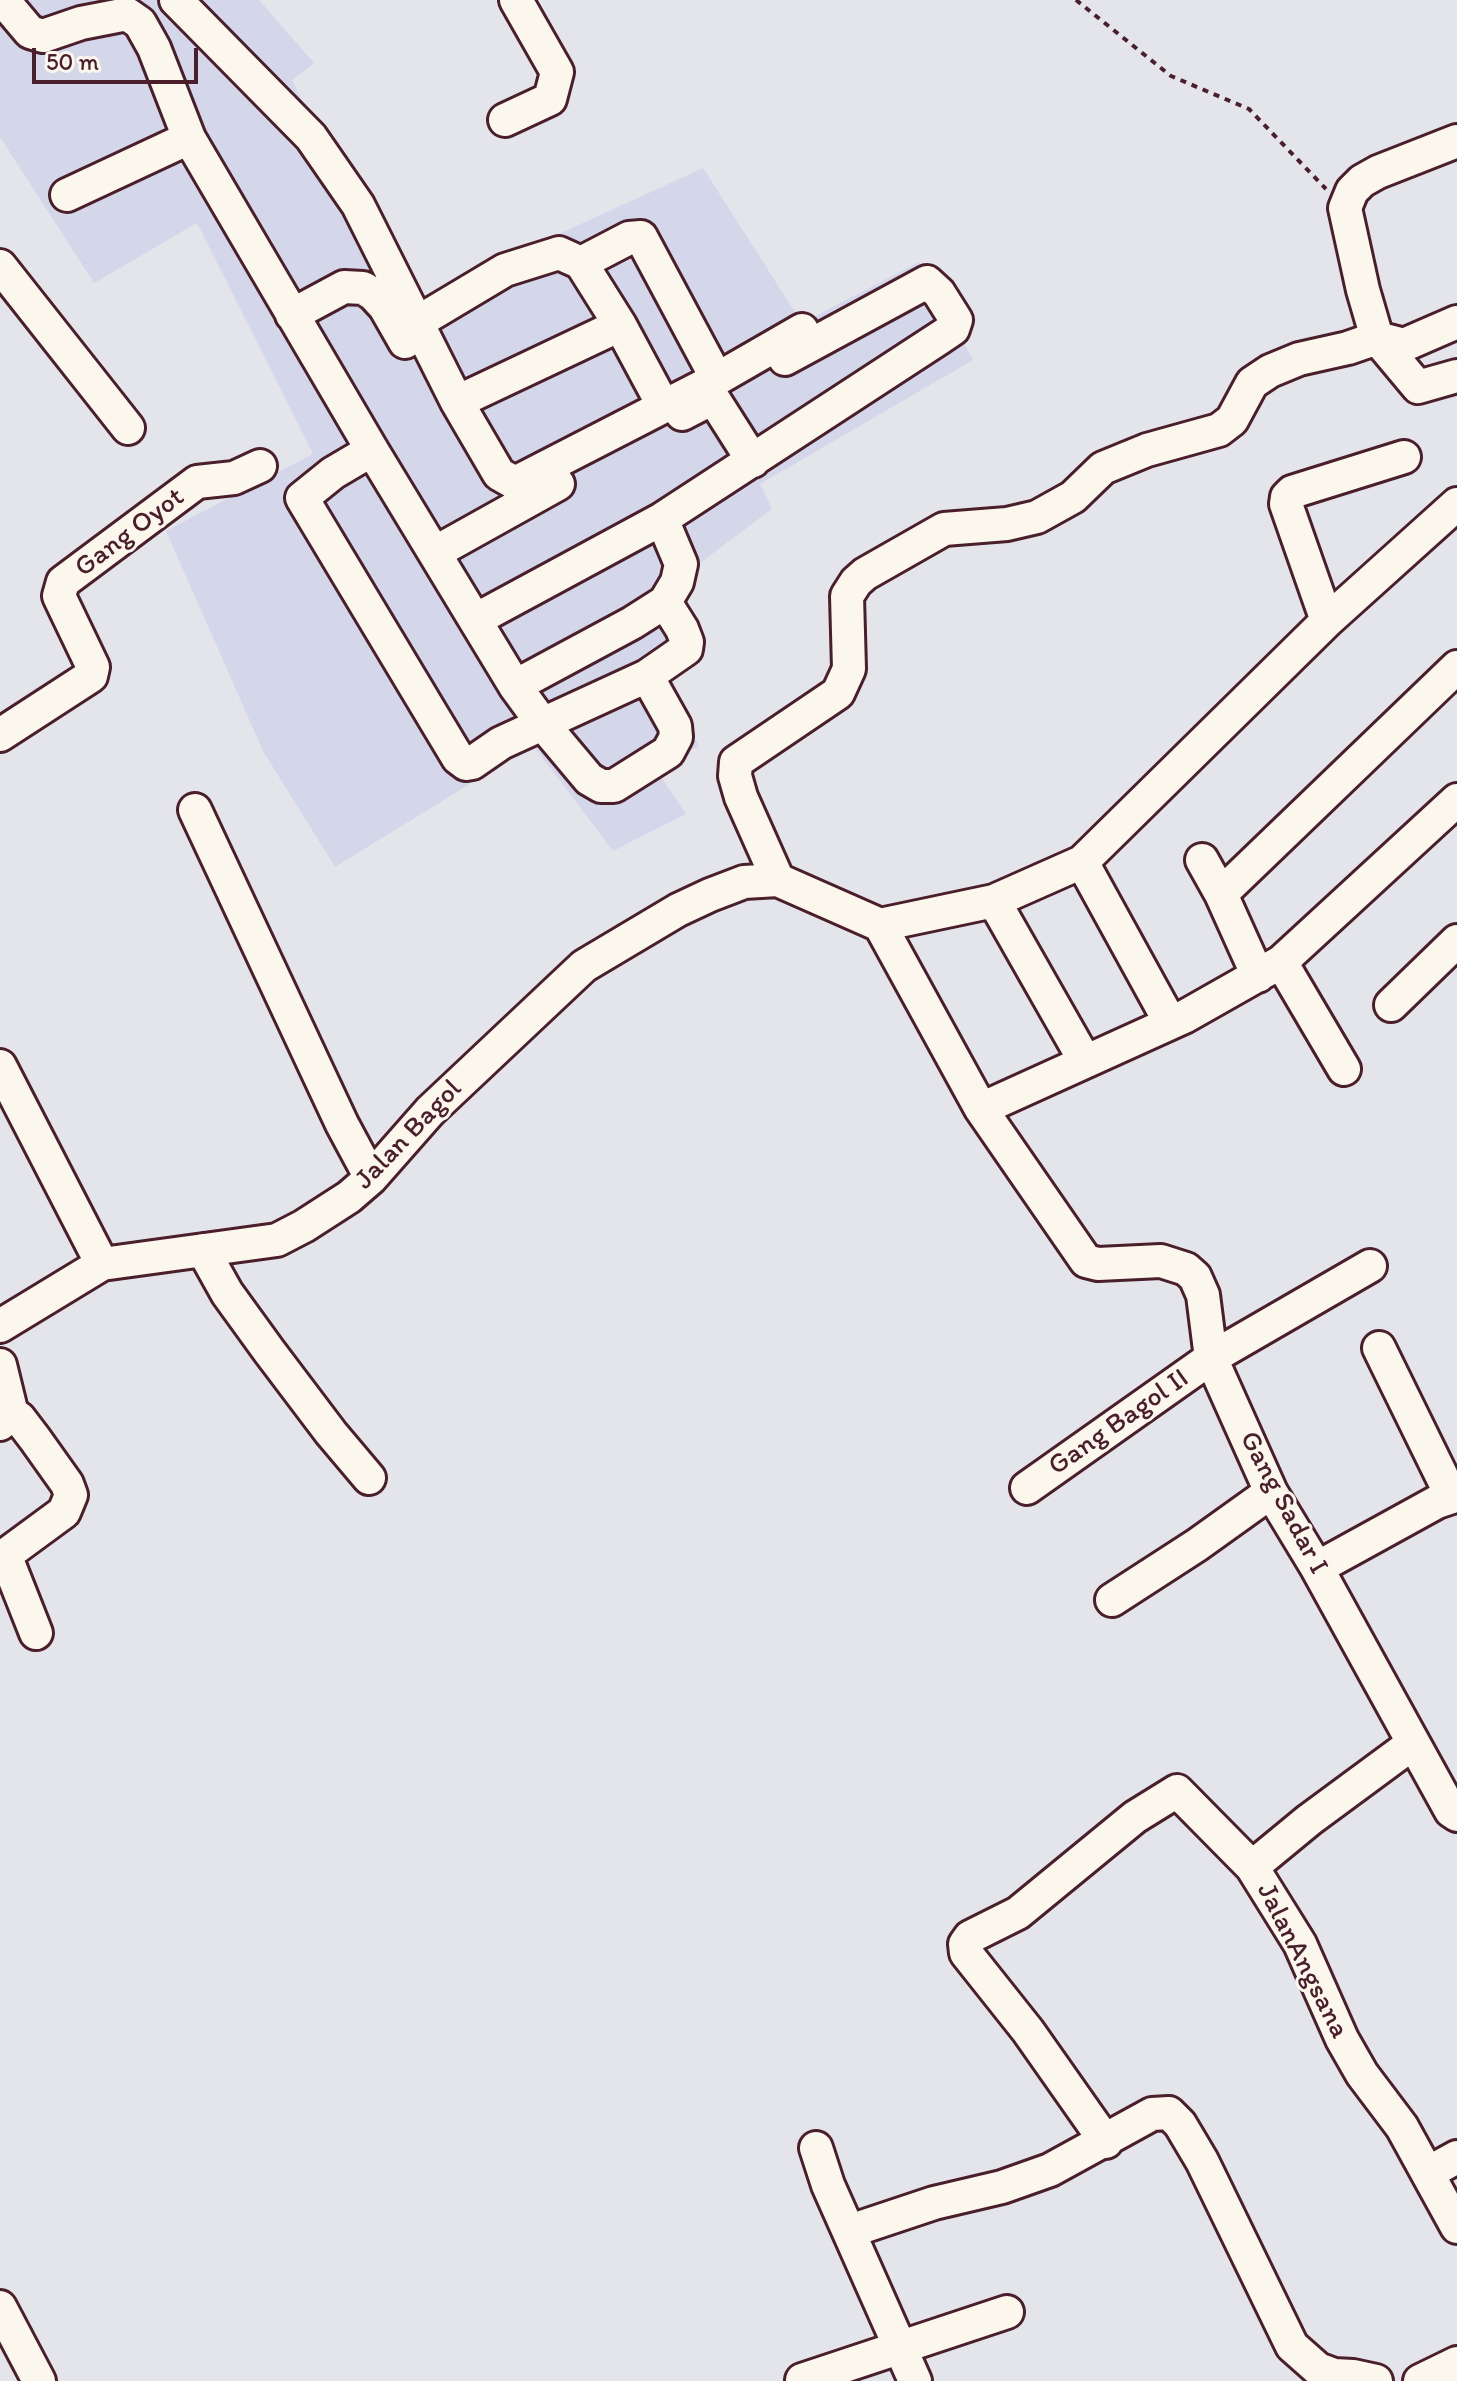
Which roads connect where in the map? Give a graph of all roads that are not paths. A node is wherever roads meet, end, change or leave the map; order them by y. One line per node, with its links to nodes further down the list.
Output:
1 (3, 0): 5 (street)
2 (176, 0): 11 (street)
3 (516, 0): 4 (street)
4 (505, 120)
5 (189, 138): 7 (street); 10 (street)
6 (1457, 141): 15 (street)
7 (67, 195)
8 (581, 263): 11 (street); 13 (street); 17 (street)
9 (0, 266): 20 (street)
10 (292, 315): 21 (street); 26 (street)
11 (418, 322): 18 (street)
12 (1457, 322): 15 (street)
13 (620, 325): 18 (street); 19 (street)
14 (802, 330): 17 (street)
15 (1377, 338): 16 (street); 41 (street)
16 (1457, 376)
17 (715, 389): 19 (street); 23 (street); 23 (street); 26 (street)
18 (457, 402): 19 (street)
19 (664, 407)
20 (128, 428)
21 (372, 450): 28 (street); 35 (street)
22 (1404, 457): 31 (street)
23 (753, 461): 27 (street)
24 (260, 466): 36 (street, Gang Oyot)
25 (1457, 504): 31 (street)
26 (501, 515): 28 (street)
27 (662, 519): 29 (street); 30 (street)
28 (436, 552): 30 (street)
29 (665, 602): 33 (street); 34 (street)
30 (477, 619): 34 (street)
31 (1327, 621): 40 (street)
32 (1457, 667): 42 (street)
33 (647, 676): 35 (street); 35 (street)
34 (515, 686): 35 (street)
35 (542, 723)
36 (0, 735)
37 (1457, 800): 46 (street)
38 (195, 810): 53 (street)
39 (1202, 860): 42 (street)
40 (1082, 862): 43 (street); 48 (street)
41 (778, 880): 44 (street, Jalan Bagol); 53 (street, Jalan Bagol)
42 (1221, 894): 46 (street)
43 (994, 901): 44 (street); 49 (street)
44 (880, 925): 52 (street)
45 (1457, 941): 47 (street)
46 (1269, 969): 48 (street); 51 (street)
47 (1391, 1005)
48 (1170, 1022): 49 (street)
49 (1085, 1061): 52 (street)
50 (0, 1066): 55 (street)
51 (1344, 1069)
52 (981, 1109): 59 (street, Gang Sadar I)
53 (371, 1178): 54 (street, Jalan Bagol)
54 (203, 1250): 55 (street, Jalan Bagol); 62 (street)
55 (102, 1264): 57 (street)
56 (1370, 1266): 59 (street, Gang Bagol II)
57 (0, 1326)
58 (1379, 1348): 65 (street)
59 (1211, 1358): 63 (street, Gang Bagol II); 64 (street, Gang Sadar I)
60 (0, 1365): 61 (street)
61 (5, 1418): 66 (street)
62 (369, 1478)
63 (1027, 1488)
64 (1271, 1492): 67 (street, Gang Sadar I); 68 (street)
65 (1454, 1497): 67 (street)
66 (3, 1558): 69 (street)
67 (1317, 1568): 70 (street, Gang Sadar I)
68 (1112, 1600)
69 (36, 1633)
70 (1412, 1744): 71 (street, Gang Sadar I); 72 (street, JalanAngsana)
71 (1457, 1815)
72 (1252, 1867): 73 (street); 76 (street, JalanAngsana)
73 (1106, 2142): 78 (street); 86 (street)
74 (816, 2148): 78 (street)
75 (1457, 2157): 76 (street)
76 (1428, 2173): 77 (street, JalanAngsana)
77 (1457, 2227)
78 (850, 2231): 81 (street)
79 (0, 2307): 84 (street)
80 (1007, 2312): 81 (street)
81 (902, 2347): 83 (street); 85 (street)
82 (1457, 2363): 87 (street)
83 (802, 2380)
84 (39, 2381)
85 (915, 2381)
86 (1376, 2381)
87 (1420, 2381)

